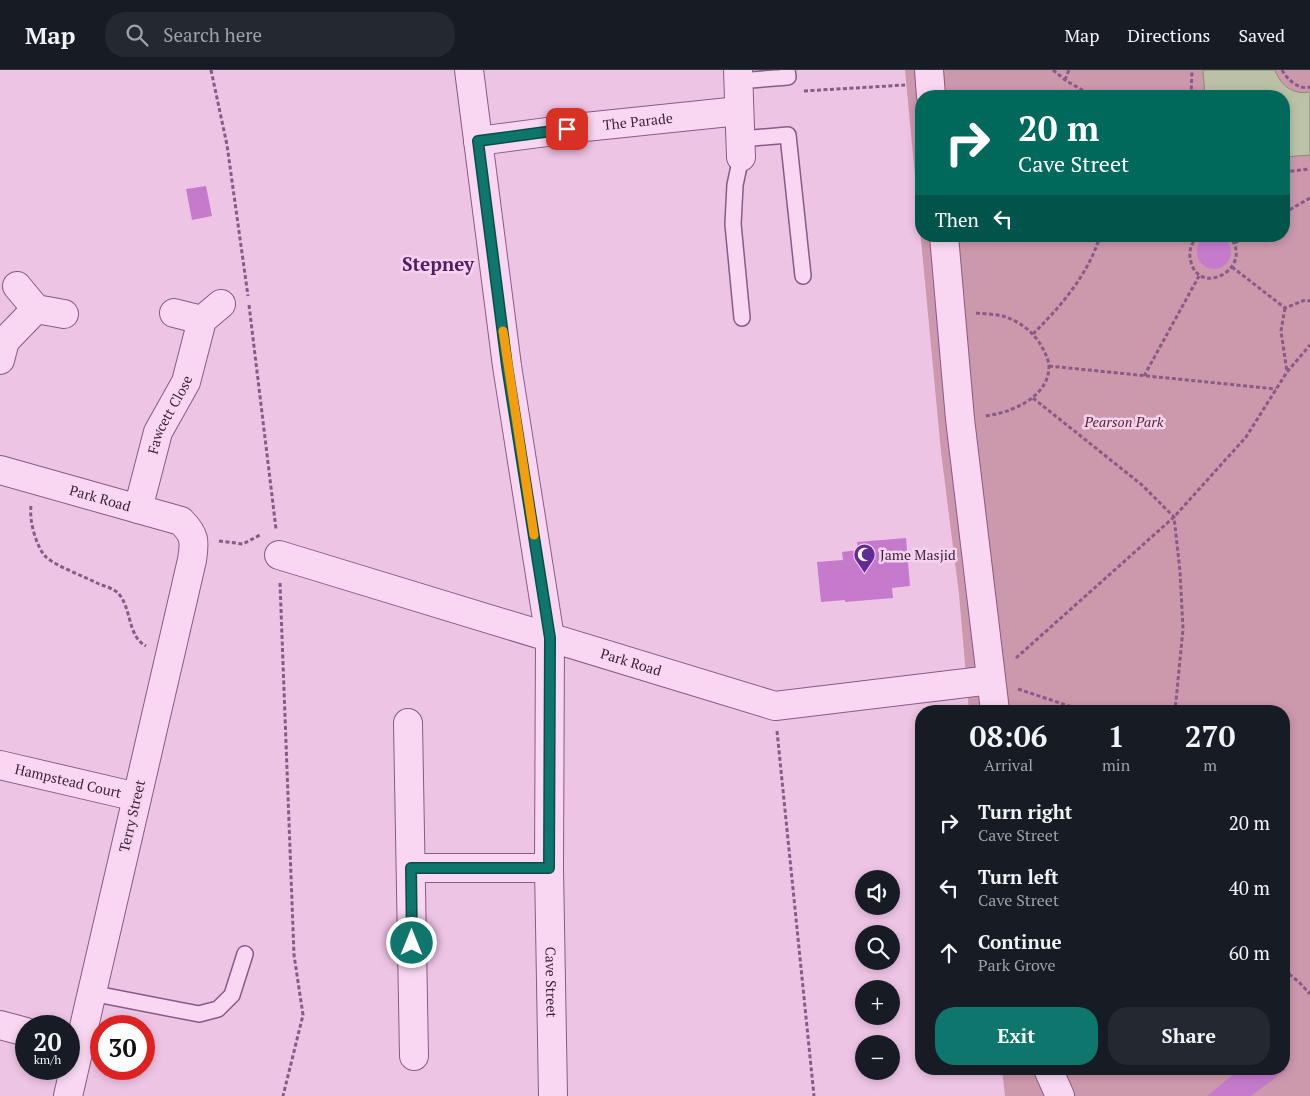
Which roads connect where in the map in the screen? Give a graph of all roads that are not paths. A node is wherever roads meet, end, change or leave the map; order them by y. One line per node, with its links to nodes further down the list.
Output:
1 (469, 70): 5 (street, Cave Street)
2 (787, 70): 3 (lane)
3 (738, 76): 4 (street)
4 (740, 111): 5 (street, The Parade); 6 (street)
5 (478, 141): 19 (street, Cave Street)
6 (741, 148): 8 (lane); 13 (lane)
7 (945, 242): 20 (street)
8 (803, 276)
9 (17, 286): 10 (street)
10 (36, 309): 12 (street); 14 (street)
11 (174, 313): 16 (street, Fawcett Close)
12 (64, 314)
13 (742, 318)
14 (0, 360)
15 (0, 470): 16 (street, Park Road)
16 (138, 509): 17 (street, Park Road)
17 (194, 537): 24 (street, Terry Street)
18 (277, 544): 19 (street, Park Road)
19 (550, 638): 20 (street, Park Road); 26 (street, Cave Street)
20 (992, 680): 21 (street)
21 (994, 705)
22 (408, 723): 25 (street)
23 (0, 765): 24 (street, Hampstead Court)
24 (137, 797): 28 (street, Terry Street)
25 (411, 868): 26 (street); 32 (street)
26 (549, 868): 36 (street, Cave Street)
27 (245, 954): 28 (lane)
28 (91, 993): 30 (street, Terry Street)
29 (0, 1025): 31 (street)
30 (80, 1026)
31 (15, 1029)
32 (414, 1056)
33 (1051, 1075): 37 (street)
34 (70, 1080): 35 (street, Terry Street)
35 (68, 1096)
36 (552, 1096)
37 (1060, 1096)

